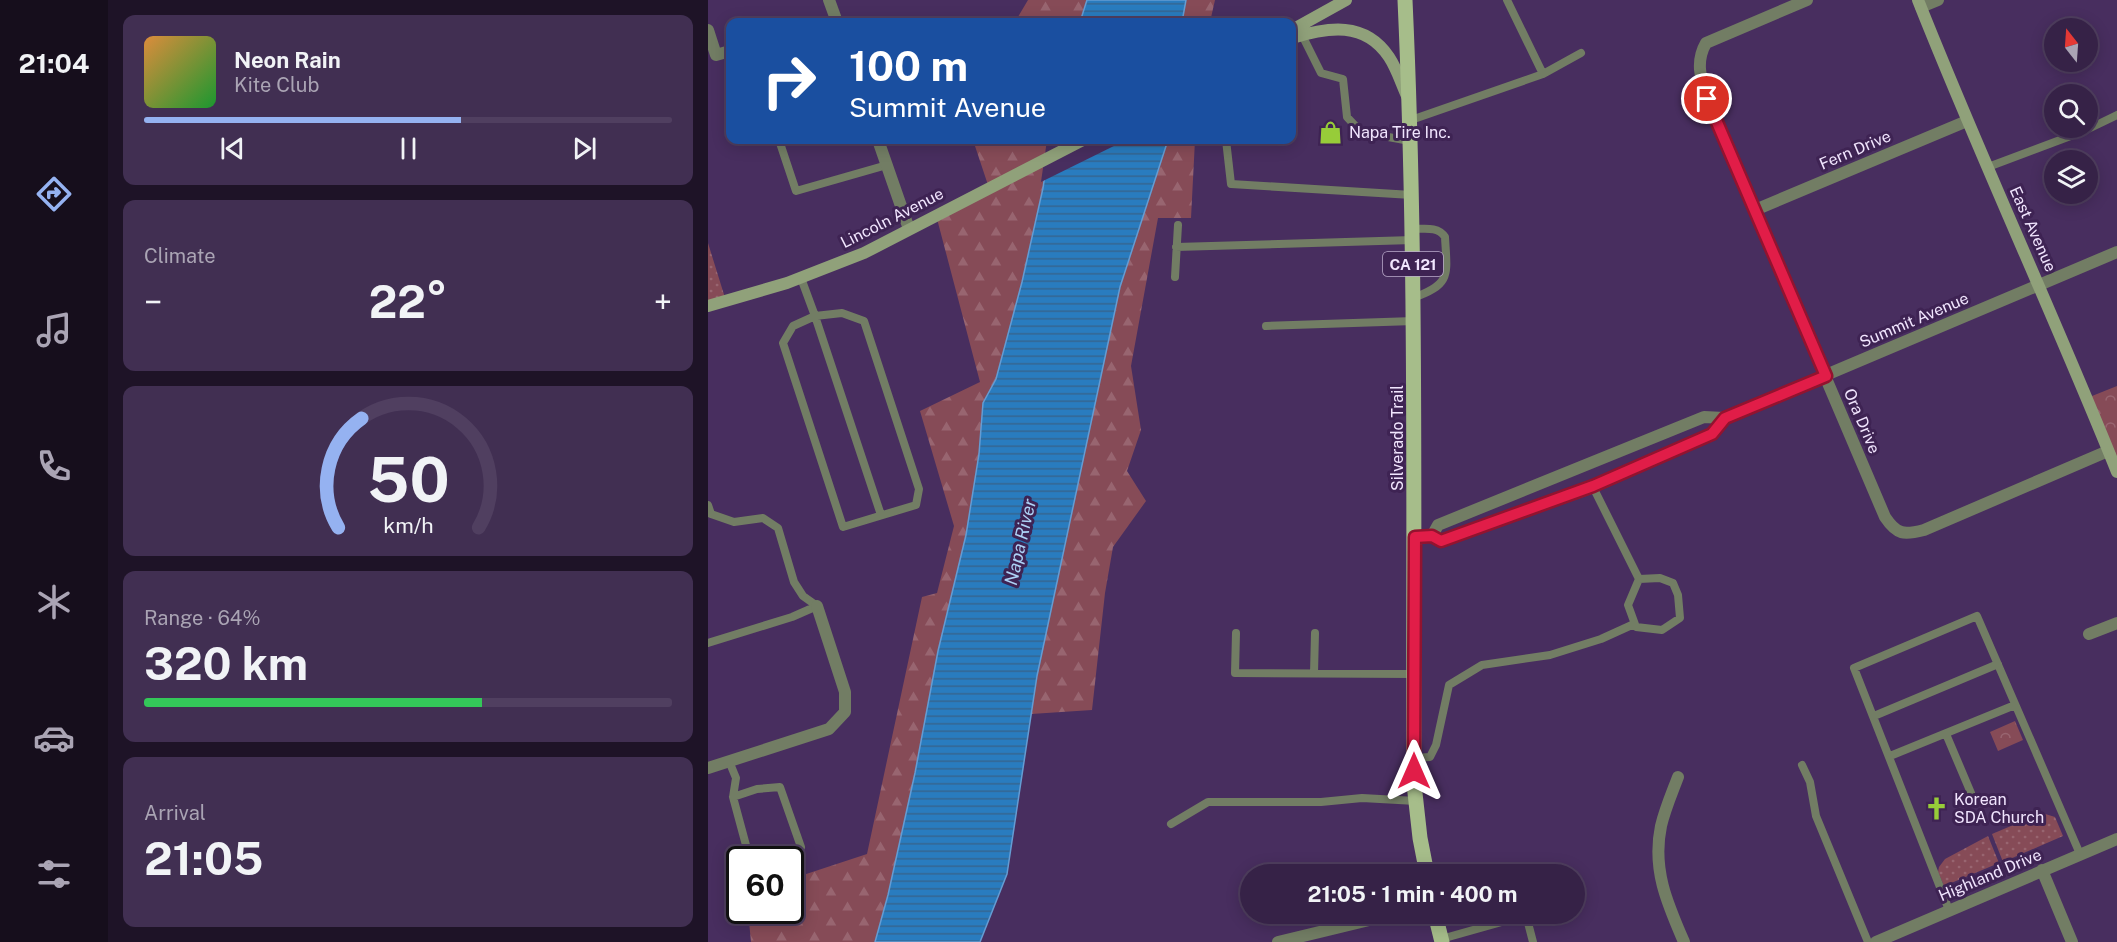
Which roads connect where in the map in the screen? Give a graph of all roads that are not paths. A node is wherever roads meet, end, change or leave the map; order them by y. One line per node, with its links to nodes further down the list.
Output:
1 (829, 0): 8 (street)
2 (1346, 0): 10 (main road)
3 (1406, 0): 16 (main road, Silverado Trail / CA 121)
4 (1507, 0): 15 (lane)
5 (1807, 0): 28 (street, Ora Drive)
6 (1938, 0): 7 (street)
7 (1919, 4): 19 (main road, East Avenue)
8 (835, 18)
9 (708, 30): 13 (street)
10 (1296, 33)
11 (1296, 34): 16 (main road)
12 (1296, 36): 20 (lane)
13 (726, 52)
14 (1581, 53): 15 (lane)
15 (1543, 74): 18 (lane)
16 (1410, 102): 18 (main road, Silverado Trail / CA 121)
17 (2117, 115): 26 (lane)
18 (1411, 120): 20 (main road, Silverado Trail / CA 121)
19 (1967, 122): 26 (main road, East Avenue); 28 (street, Fern Drive)
20 (1412, 142): 27 (main road, Silverado Trail / CA 121)
21 (780, 144): 25 (lane)
22 (879, 144): 25 (street)
23 (1075, 144): 30 (main road, Lincoln Avenue)
24 (1226, 144): 27 (lane)
25 (887, 165): 30 (street)
26 (1988, 167): 36 (main road, East Avenue)
27 (1412, 195): 31 (main road, Silverado Trail / CA 121)
28 (1755, 210): 42 (street, Ora Drive)
29 (1178, 225): 32 (lane)
30 (909, 229): 35 (main road, Lincoln Avenue)
31 (1413, 235): 32 (lane); 37 (main road, Silverado Trail / CA 121); 37 (lane)
32 (1176, 247): 34 (lane)
33 (2117, 252): 36 (street, Summit Avenue)
34 (1175, 277)
35 (801, 278): 38 (main road, Lincoln Avenue); 39 (lane)
36 (2039, 284): 42 (street, Summit Avenue); 44 (main road, East Avenue)
37 (1413, 298): 40 (main road, Silverado Trail / CA 121)
38 (708, 306)
39 (815, 316): 48 (lane); 48 (lane); 48 (lane)
40 (1414, 321): 41 (lane); 50 (main road, Silverado Trail / CA 121)
41 (1266, 326)
42 (1826, 376): 43 (street, Summit Avenue); 44 (street, Ora Drive)
43 (1725, 418): 46 (street, Summit Avenue); 49 (street, Summit Avenue)
44 (2108, 451): 45 (main road, East Avenue)
45 (2117, 472)
46 (1593, 486): 49 (street, Summit Avenue); 51 (lane)
47 (708, 505): 52 (lane)
48 (880, 516)
49 (1432, 536): 50 (street, Summit Avenue)
50 (1415, 537): 61 (main road, Silverado Trail / CA 121)
51 (1639, 579): 54 (lane); 54 (lane)
52 (817, 606): 58 (lane); 67 (street)
53 (2117, 623): 57 (street)
54 (1634, 624): 66 (lane)
55 (1236, 633): 60 (lane)
56 (1315, 633): 60 (lane)
57 (2089, 634)
58 (708, 643)
59 (1998, 664): 62 (lane); 63 (lane); 63 (lane)
60 (1314, 673): 61 (lane)
61 (1414, 674): 66 (main road, Silverado Trail / CA 121)
62 (2015, 705): 64 (lane); 78 (lane)
63 (1874, 716): 65 (lane)
64 (1946, 734): 65 (lane); 71 (lane)
65 (1890, 756): 81 (lane)
66 (1414, 758): 73 (main road, Silverado Trail / CA 121)
67 (729, 761): 69 (street); 72 (lane)
68 (1802, 765): 88 (lane)
69 (708, 768)
70 (1678, 777): 87 (street)
71 (1971, 793)
72 (733, 797): 76 (lane); 77 (lane)
73 (1416, 801): 74 (lane); 79 (main road, Silverado Trail / CA 121)
74 (1171, 824)
75 (2117, 838): 78 (street, Highland Drive)
76 (747, 846)
77 (800, 846)
78 (2080, 854): 80 (street, Highland Drive)
79 (1425, 864)
80 (2042, 870): 81 (street, Highland Drive); 90 (street)
81 (1949, 910): 89 (street, Highland Drive)
82 (1353, 924): 85 (street)
83 (1438, 924): 84 (main road)
84 (1442, 941): 86 (lane)
85 (1278, 942)
86 (1533, 942)
87 (1684, 942)
88 (1868, 942)
89 (1876, 942)
90 (2073, 942)

